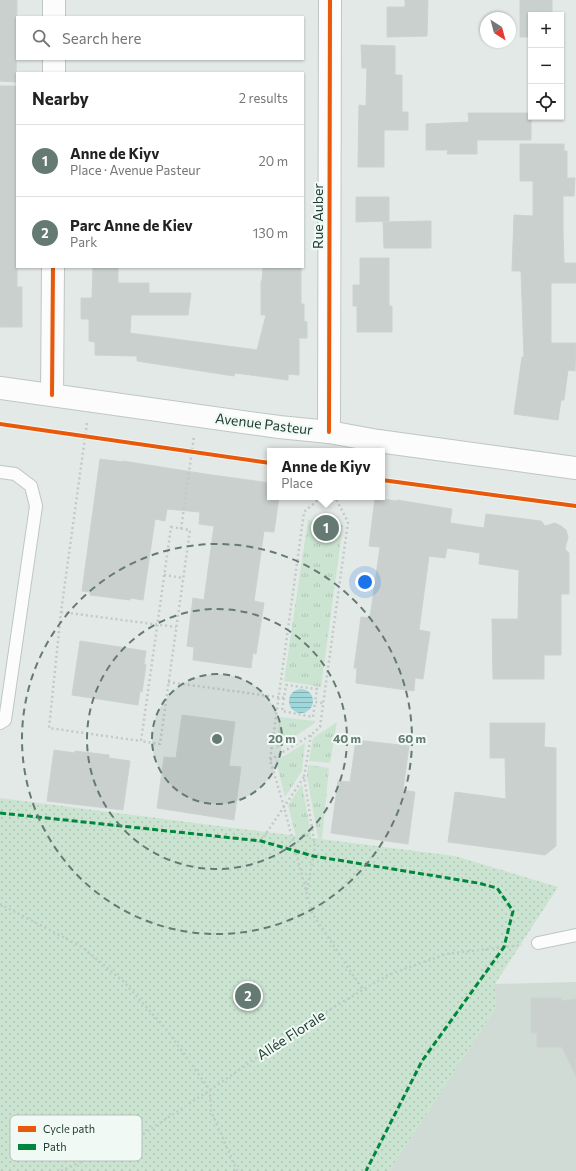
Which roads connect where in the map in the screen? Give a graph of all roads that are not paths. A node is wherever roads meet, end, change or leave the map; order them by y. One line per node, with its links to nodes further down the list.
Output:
1 (54, 0): 3 (street)
2 (330, 0): 9 (street, Rue Auber)
3 (54, 16)
4 (54, 60): 5 (street)
5 (54, 72)
6 (52, 268): 8 (street)
7 (0, 388): 8 (street, Avenue Pasteur)
8 (52, 395): 9 (street, Avenue Pasteur)
9 (329, 432): 10 (street, Avenue Pasteur)
10 (576, 468)
11 (0, 472): 12 (lane)
12 (0, 723)
13 (576, 935): 14 (lane)
14 (538, 943)

